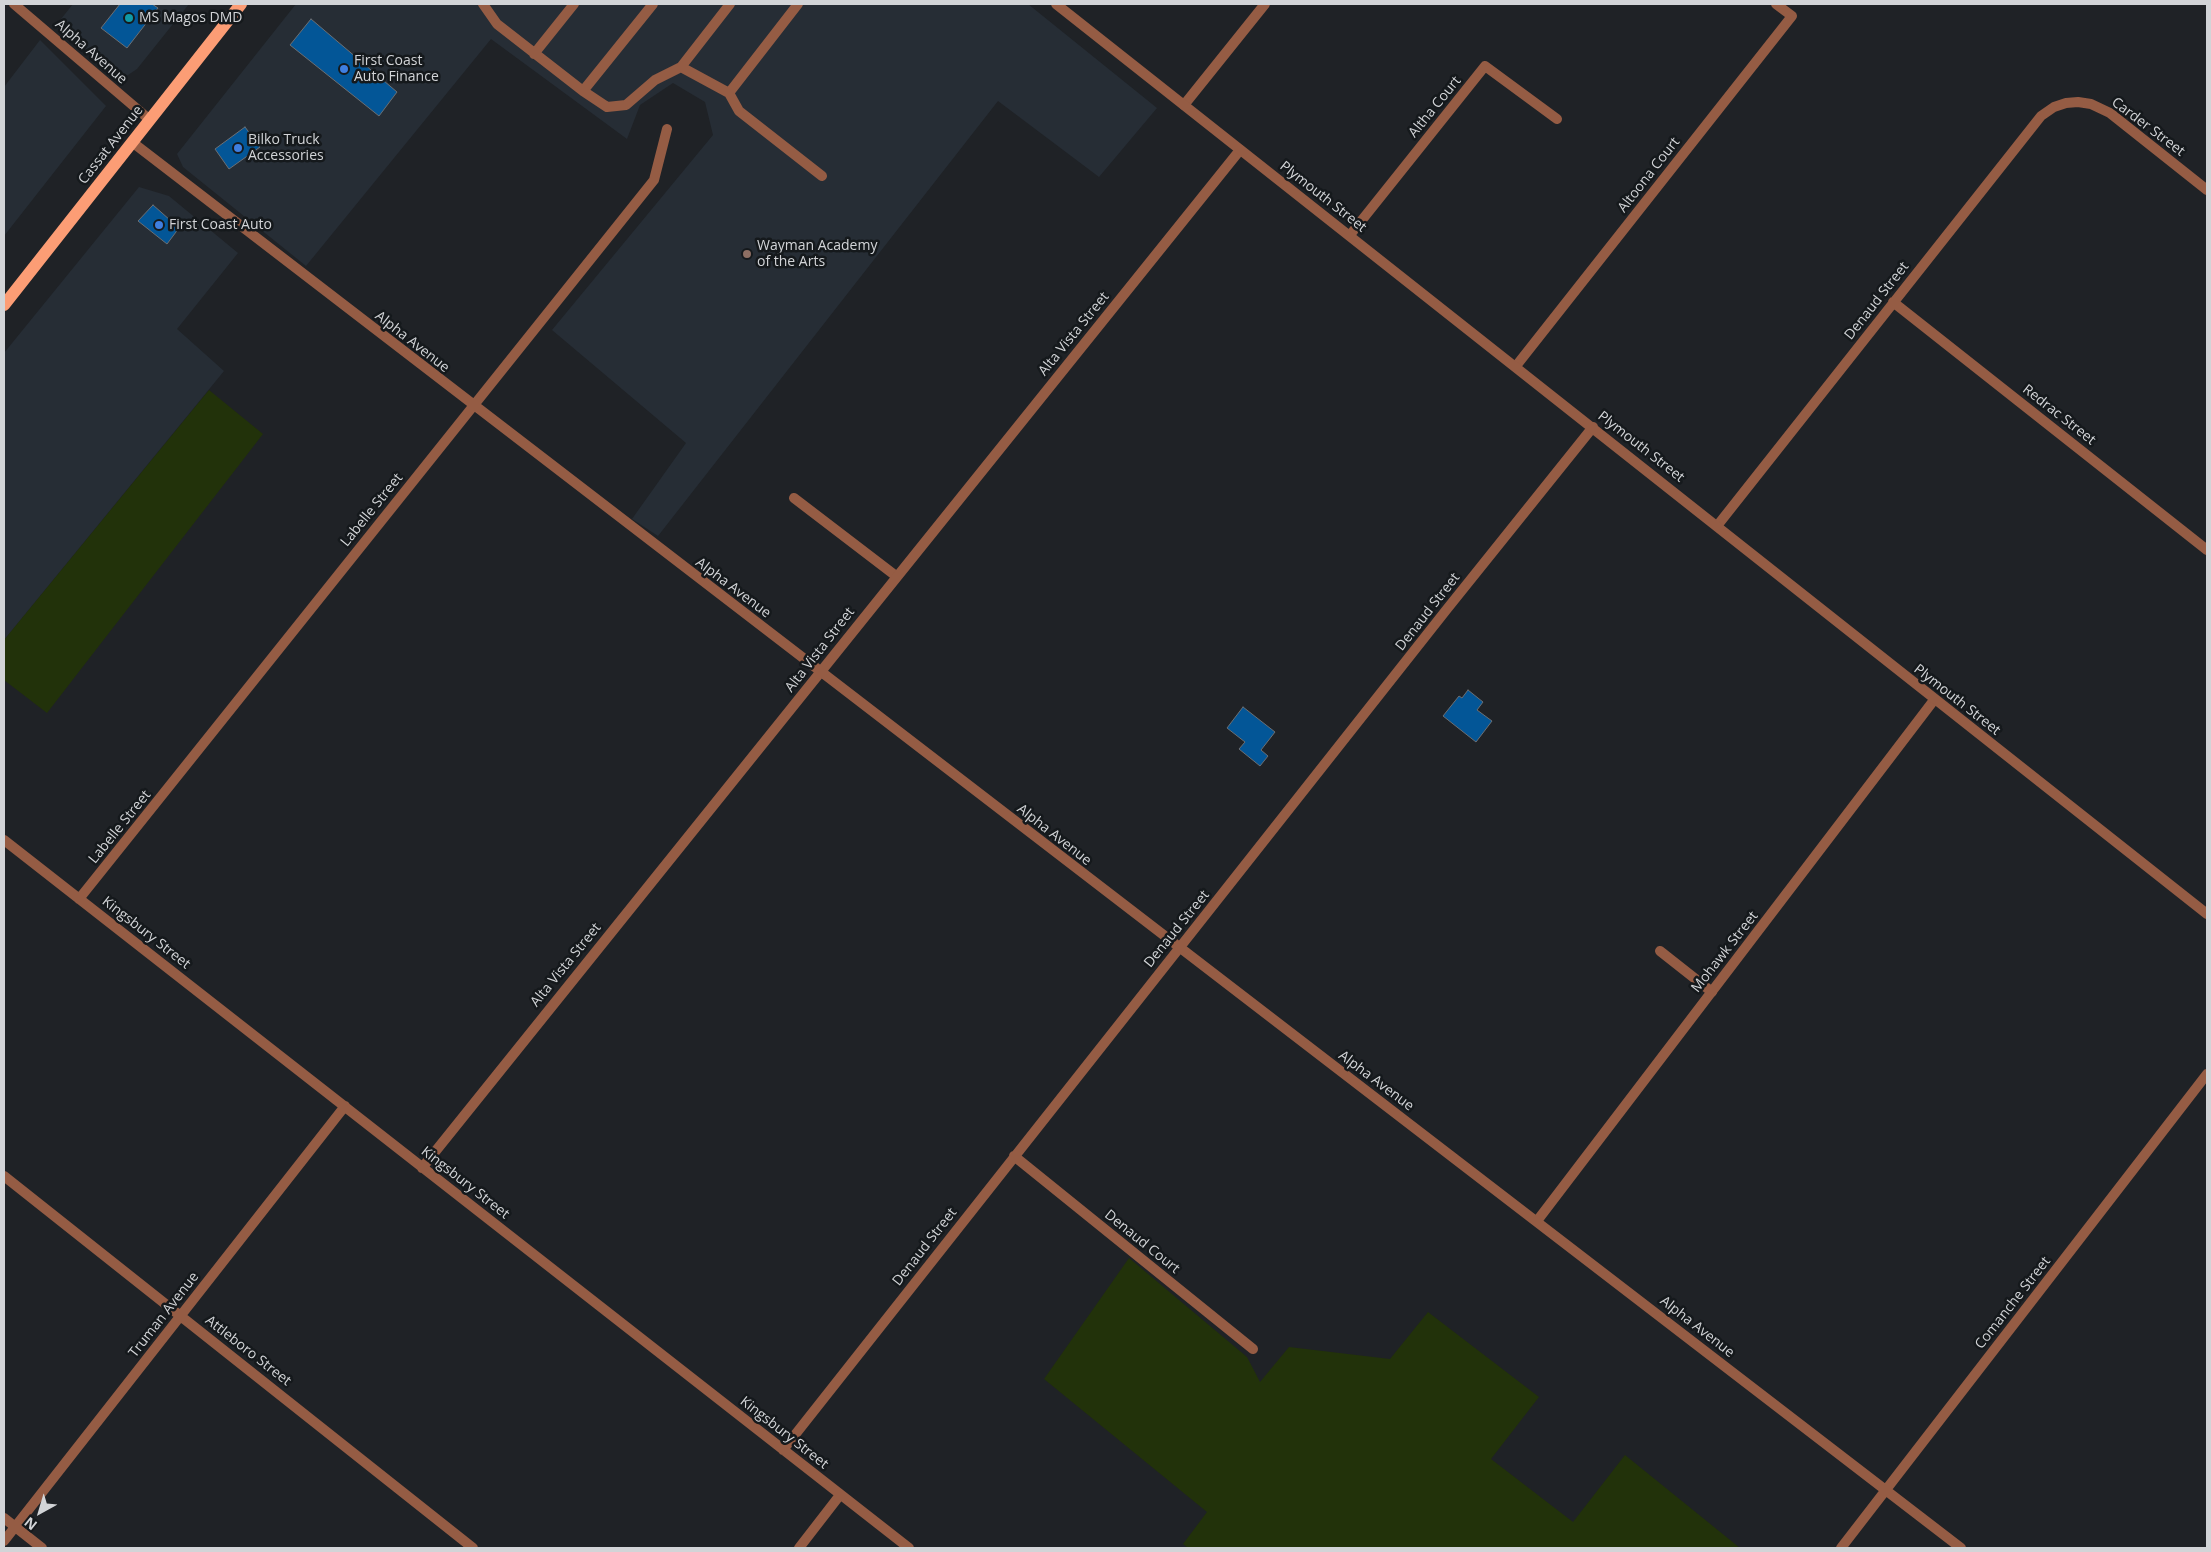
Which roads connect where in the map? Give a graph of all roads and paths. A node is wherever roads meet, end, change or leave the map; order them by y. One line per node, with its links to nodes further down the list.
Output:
1 (14, 4): 18 (street, Alpha Avenue)
2 (241, 4): 18 (main road, Cassat Avenue)
3 (483, 4): 11 (street)
4 (574, 4): 11 (street)
5 (653, 4): 13 (street)
6 (730, 4): 12 (street)
7 (798, 4): 14 (street)
8 (1056, 4): 16 (street, Plymouth Street)
9 (1265, 4): 16 (street)
10 (1776, 4): 27 (street, Altoona Court)
11 (534, 54): 13 (street)
12 (681, 67): 13 (street); 14 (street)
13 (583, 91)
14 (729, 93): 22 (street)
15 (2066, 103): 23 (street, Carder Street); 25 (street, Denaud Street)
16 (1184, 104): 21 (street, Plymouth Street)
17 (1557, 119): 24 (street, Altha Court)
18 (150, 120): 20 (main road, Cassat Avenue)
19 (667, 129): 28 (street, Labelle Street)
20 (132, 142): 26 (main road, Cassat Avenue); 28 (street, Alpha Avenue)
21 (1240, 150): 24 (street, Plymouth Street); 33 (street, Alta Vista Street)
22 (822, 176)
23 (2207, 190)
24 (1350, 235): 27 (street, Plymouth Street)
25 (1893, 302): 31 (street, Denaud Street); 32 (street, Redrac Street)
26 (4, 305)
27 (1516, 366): 29 (street, Plymouth Street)
28 (472, 405): 34 (street, Alpha Avenue); 37 (street, Labelle Street)
29 (1593, 427): 31 (street, Plymouth Street); 39 (street, Denaud Street)
30 (794, 498): 33 (street)
31 (1717, 526): 35 (street, Plymouth Street)
32 (2207, 550)
33 (896, 576): 34 (street, Alta Vista Street)
34 (820, 671): 39 (street, Alpha Avenue); 45 (street, Alta Vista Street)
35 (1934, 700): 38 (street, Plymouth Street); 41 (street, Mohawk Street)
36 (4, 840): 37 (street, Kingsbury Street)
37 (79, 899): 43 (street, Kingsbury Street)
38 (2207, 914)
39 (1180, 949): 44 (street, Denaud Street); 47 (street, Alpha Avenue)
40 (1660, 951): 41 (street)
41 (1712, 992): 47 (street, Mohawk Street)
42 (2207, 1074): 51 (street, Comanche Street)
43 (345, 1106): 45 (street, Kingsbury Street); 48 (street, Truman Avenue)
44 (1014, 1156): 49 (street, Denaud Court); 50 (street, Denaud Street)
45 (422, 1168): 50 (street, Kingsbury Street)
46 (4, 1176): 48 (street, Attleboro Street)
47 (1537, 1221): 51 (street, Alpha Avenue)
48 (181, 1316): 54 (street, Truman Avenue); 57 (street, Attleboro Street)
49 (1253, 1349)
50 (783, 1450): 52 (street, Kingsbury Street)
51 (1886, 1491): 60 (street, Comanche Street); 61 (street, Alpha Avenue)
52 (840, 1495): 58 (street); 59 (street, Kingsbury Street)
53 (4, 1518): 54 (street)
54 (14, 1527): 55 (street, Truman Avenue); 56 (street)
55 (4, 1541)
56 (42, 1548)
57 (473, 1548)
58 (799, 1548)
59 (909, 1548)
60 (1840, 1548)
61 (1960, 1548)

